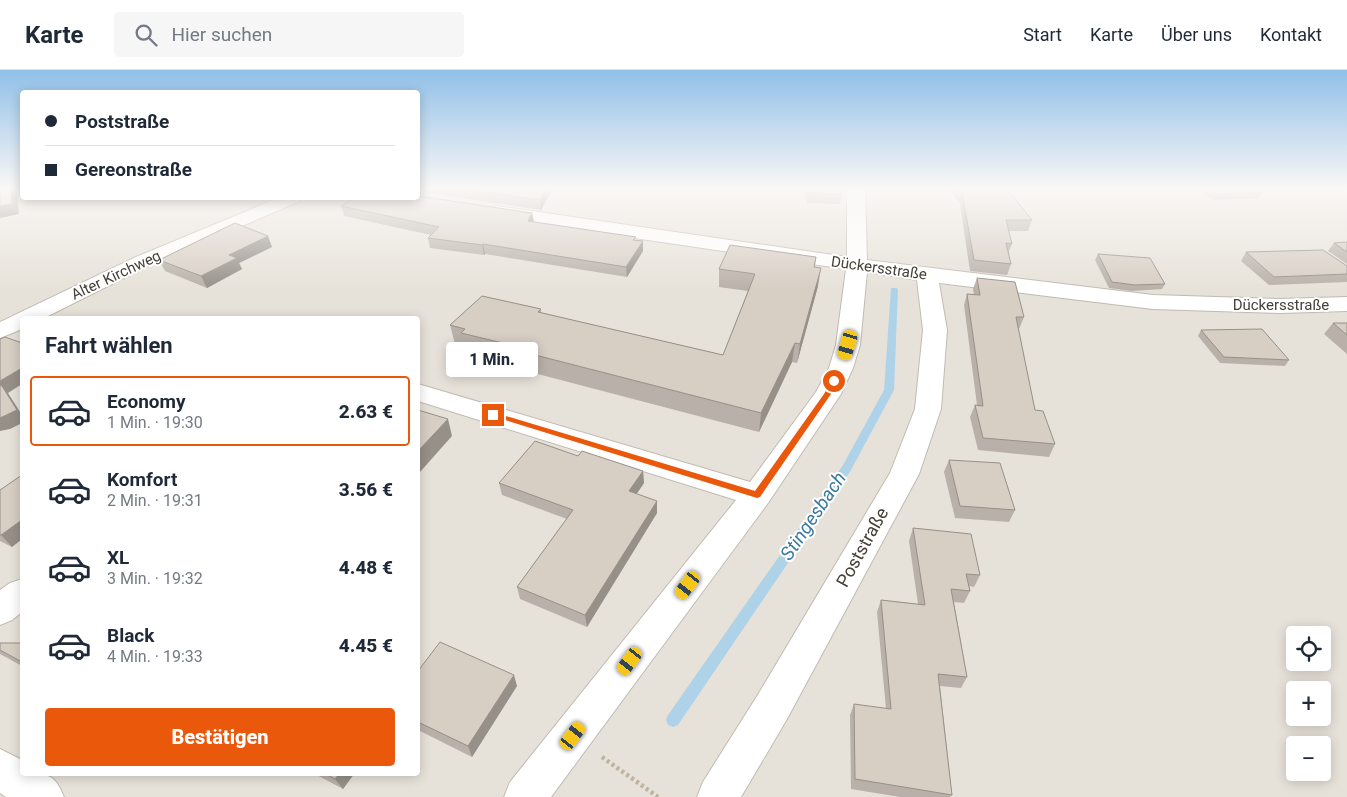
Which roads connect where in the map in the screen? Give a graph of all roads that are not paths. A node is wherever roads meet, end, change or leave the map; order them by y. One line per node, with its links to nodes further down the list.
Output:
1 (233, 223): 7 (street, Alter Kirchweg)
2 (572, 223): 4 (street, Dückersstraße)
3 (856, 223): 4 (street)
4 (857, 265): 5 (street, Dückersstraße); 11 (street)
5 (927, 275): 6 (street, Dückersstraße); 17 (street, Poststraße)
6 (1347, 304)
7 (29, 316)
8 (20, 321): 9 (street, Alter Kirchweg)
9 (0, 331)
10 (420, 393): 11 (street)
11 (757, 495): 16 (street)
12 (20, 595): 13 (street)
13 (0, 610)
14 (0, 769): 15 (street)
15 (43, 797)
16 (525, 797)
17 (718, 797)

